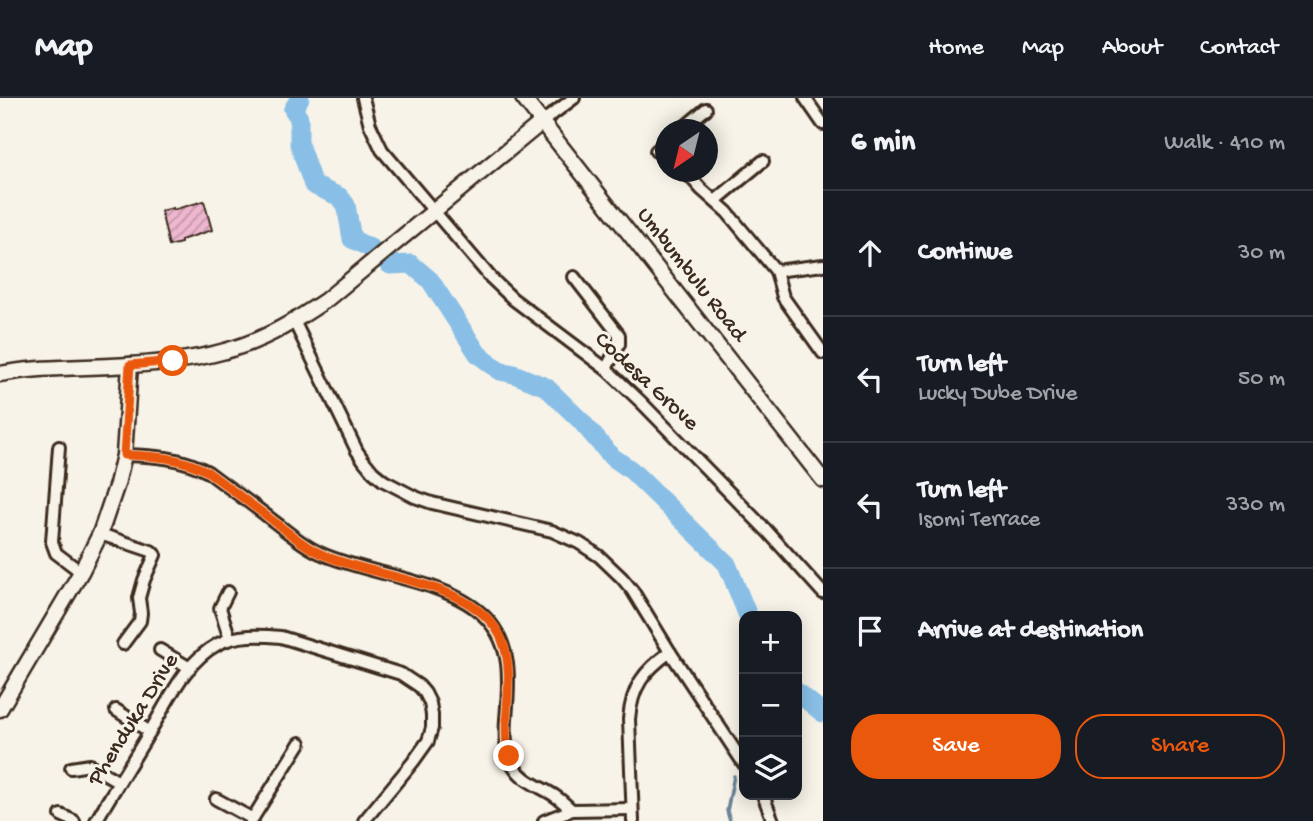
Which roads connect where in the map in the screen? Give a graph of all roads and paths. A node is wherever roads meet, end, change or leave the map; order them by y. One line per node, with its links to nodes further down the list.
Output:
1 (363, 98): 12 (street, Codesa Grove)
2 (523, 98): 7 (street, Umbumbulu Road)
3 (574, 98): 7 (street)
4 (805, 98): 8 (street)
5 (706, 109): 6 (street)
6 (694, 119)
7 (542, 122): 12 (street); 23 (street, Umbumbulu Road)
8 (823, 124)
9 (763, 161): 11 (street)
10 (696, 182): 11 (street)
11 (715, 201): 14 (street)
12 (435, 211): 16 (street); 19 (street, Codesa Grove)
13 (823, 265): 14 (street)
14 (776, 271): 17 (street)
15 (574, 277): 19 (street)
16 (294, 321): 18 (street); 31 (street)
17 (823, 353)
18 (130, 365): 20 (street); 22 (street)
19 (606, 369): 27 (street, Codesa Grove)
20 (0, 374)
21 (59, 447): 25 (street)
22 (124, 455): 24 (street); 43 (street)
23 (823, 481)
24 (100, 534): 25 (street); 29 (street)
25 (81, 572): 33 (street)
26 (228, 592): 28 (street)
27 (823, 593)
28 (230, 639): 32 (street, Phenduka Drive); 48 (street, Phenduka Drive)
29 (123, 644)
30 (160, 650): 32 (street)
31 (670, 652): 37 (street); 42 (street)
32 (190, 667): 35 (street, Phenduka Drive)
33 (0, 709)
34 (116, 710): 35 (street)
35 (150, 732): 39 (street, Phenduka Drive)
36 (300, 743): 45 (street)
37 (739, 756)
38 (71, 768): 39 (street)
39 (119, 782): 47 (street, Phenduka Drive)
40 (216, 799): 45 (street)
41 (765, 800): 51 (street)
42 (632, 809): 43 (street); 50 (street)
43 (572, 810): 49 (street)
44 (61, 815): 46 (street)
45 (252, 820)
46 (74, 821)
47 (96, 821)
48 (364, 821)
49 (544, 821)
50 (633, 821)
51 (773, 821)

